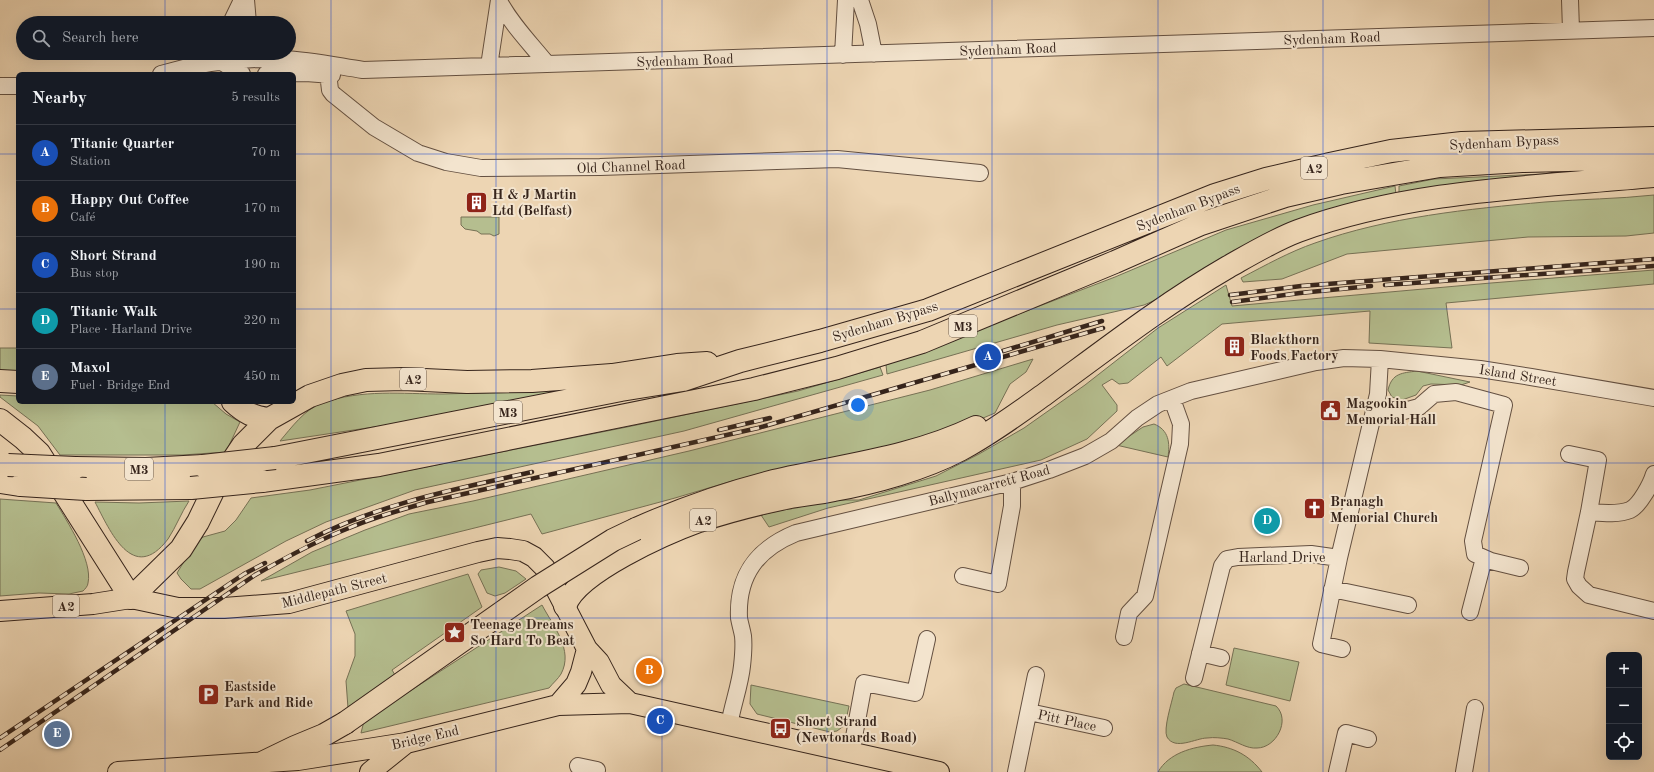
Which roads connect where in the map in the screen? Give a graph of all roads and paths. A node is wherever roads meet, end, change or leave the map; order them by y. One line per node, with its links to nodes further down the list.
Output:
1 (242, 0): 7 (street)
2 (246, 0): 8 (street)
3 (499, 0): 16 (street); 18 (street)
4 (846, 0): 12 (street)
5 (860, 0): 11 (street)
6 (1570, 0): 10 (street)
7 (234, 16)
8 (248, 16)
9 (1654, 28): 10 (street, Sydenham Road)
10 (1571, 30): 11 (street, Sydenham Road)
11 (874, 54): 12 (street, Sydenham Road)
12 (843, 55): 16 (street, Sydenham Road)
13 (264, 60): 17 (street, Sydenham Road)
14 (291, 60): 21 (street, Sydenham Road)
15 (220, 63): 17 (street, Sydenham Road); 19 (street, Sydenham Road)
16 (547, 64): 18 (street, Sydenham Road)
17 (244, 65)
18 (489, 66): 21 (street, Sydenham Road)
19 (171, 72)
20 (296, 73): 21 (street)
21 (331, 74): 22 (street, Sydenham Road); 27 (street, Old Channel Road)
22 (296, 83)
23 (0, 86): 24 (street)
24 (16, 86)
25 (1654, 138): 30 (highway, Sydenham Bypass / A2)
26 (1654, 158): 41 (highway, M3, bridge)
27 (980, 173)
28 (1654, 176): 31 (highway, A2)
29 (1380, 359): 32 (street, Island Street); 33 (street, Ballymacarrett Road); 37 (street)
30 (740, 361): 36 (highway, A2); 41 (highway, M3, bridge)
31 (1046, 394): 52 (highway, A2); 73 (highway, Bridge End / A2, bridge)
32 (1654, 398)
33 (1172, 399): 43 (street, Ballymacarrett Road); 56 (street)
34 (235, 404): 38 (highway)
35 (296, 404): 38 (highway, A2)
36 (296, 404)
37 (1375, 408): 45 (street); 46 (street)
38 (269, 419): 50 (highway, A2)
39 (0, 420): 50 (highway)
40 (1569, 454): 44 (street)
41 (7, 474)
42 (1654, 474): 44 (street)
43 (1012, 482): 48 (street); 68 (street, Ballymacarrett Road)
44 (1589, 512): 54 (street)
45 (1339, 558): 49 (street); 60 (street, Harland Drive)
46 (1484, 558): 47 (street); 55 (street)
47 (1520, 568)
48 (963, 576)
49 (1332, 589): 51 (street); 59 (street)
50 (131, 598): 52 (main road, Middlepath Street / A2); 53 (main road, Middlepath Street / A2)
51 (1408, 605)
52 (565, 606): 58 (main road, Middlepath Street / A2)
53 (0, 611)
54 (1654, 611)
55 (1470, 612)
56 (1124, 637)
57 (927, 639): 72 (street)
58 (587, 649): 64 (main road, Middlepath Street); 65 (main road)
59 (1342, 649)
60 (1200, 653): 61 (street); 63 (street, Harland Drive)
61 (1221, 658)
62 (1036, 675): 67 (street, Pitt Place)
63 (1194, 678)
64 (630, 703): 65 (main road, Bridge End); 68 (main road, Bridge End)
65 (558, 705): 71 (main road, Bridge End / A2)
66 (1476, 708): 82 (street)
67 (1029, 712): 69 (street, Pitt Place); 80 (street, Pitt Place)
68 (728, 726): 72 (main road, Bridge End)
69 (1104, 728)
70 (1368, 738): 81 (street)
71 (406, 743): 73 (main road, Bridge End / A2); 78 (main road)
72 (851, 753): 79 (main road, Bridge End)
73 (264, 762): 76 (main road, Bridge End / A2); 77 (main road)
74 (579, 764): 75 (street)
75 (597, 770)
76 (118, 772)
77 (284, 772)
78 (370, 772)
79 (939, 772)
80 (1016, 772)
81 (1337, 772)
82 (1464, 772)

